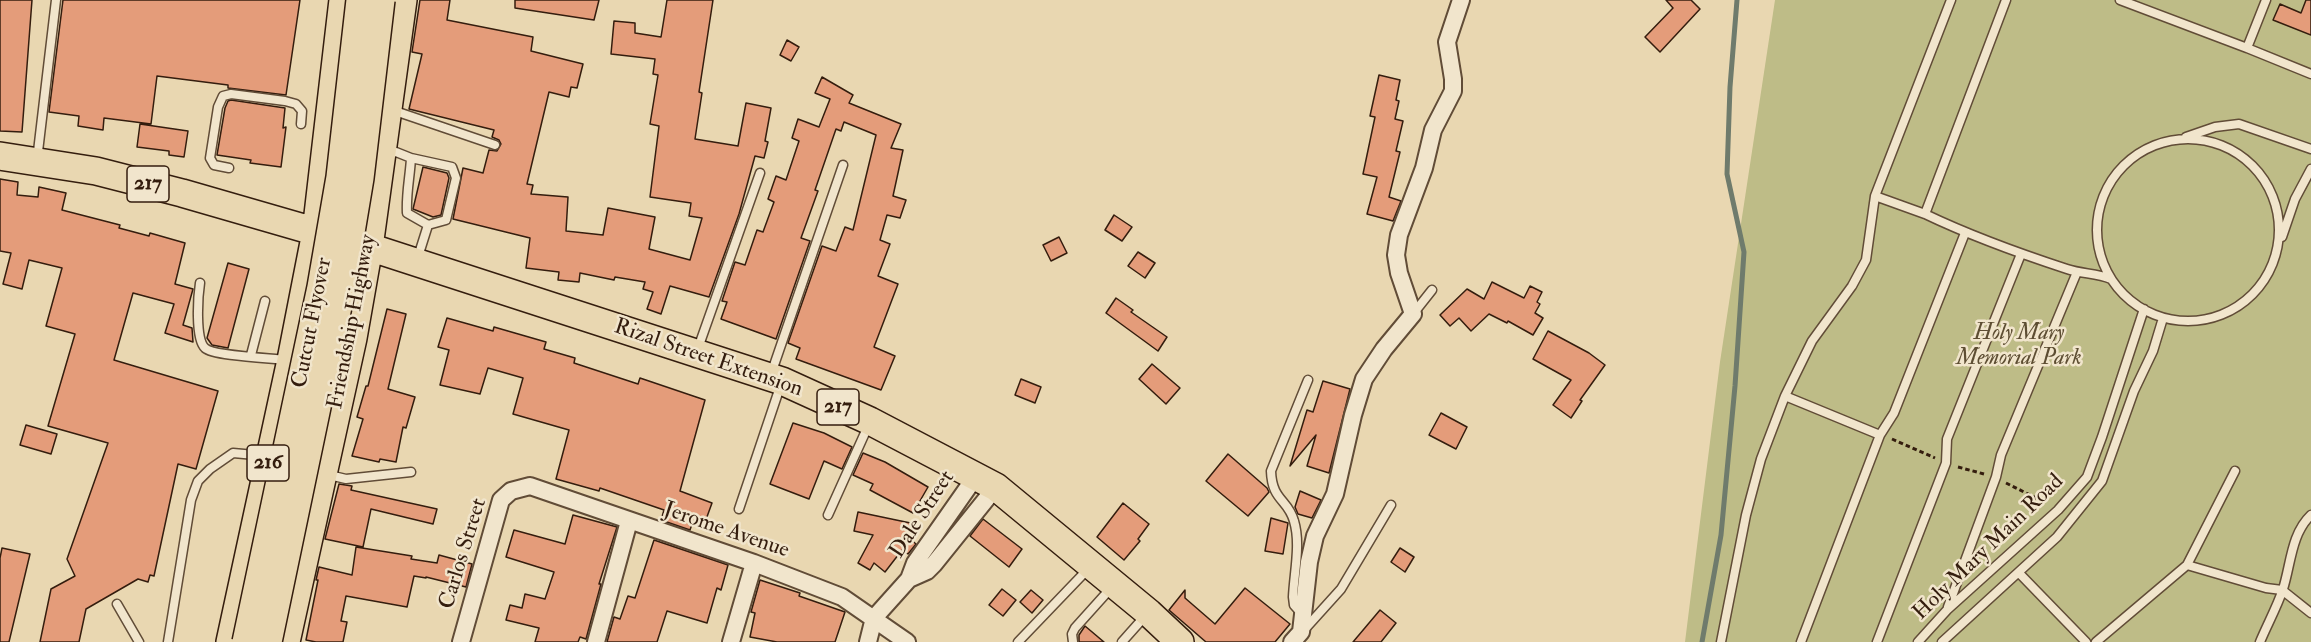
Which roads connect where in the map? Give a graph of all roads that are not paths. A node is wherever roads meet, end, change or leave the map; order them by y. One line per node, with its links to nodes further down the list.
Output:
1 (56, 0): 23 (lane)
2 (343, 0): 14 (main road, 216)
3 (360, 0): 87 (main road, Cutcut Flyover, bridge)
4 (381, 0): 88 (main road, Cutcut Flyover, bridge)
5 (403, 0): 15 (main road, Friendship Highway / 216)
6 (1461, 0): 47 (street)
7 (1951, 0): 29 (lane)
8 (2006, 0): 30 (lane)
9 (2120, 0): 11 (lane)
10 (2266, 0): 11 (lane)
11 (2247, 48): 13 (lane)
12 (2311, 63): 13 (lane)
13 (2309, 73)
14 (334, 91): 15 (main road); 28 (main road, 216)
15 (390, 103): 18 (lane); 21 (main road, Friendship Highway / 216)
16 (301, 124): 25 (lane)
17 (2181, 139): 19 (lane); 37 (lane); 40 (lane)
18 (495, 146)
19 (2311, 149)
20 (0, 156): 23 (main road, 217)
21 (383, 156): 22 (lane); 35 (main road, Friendship Highway / 216)
22 (411, 158): 32 (lane); 32 (lane)
23 (37, 160): 31 (main road, 217)
24 (843, 165): 52 (lane)
25 (229, 168)
26 (2311, 169): 37 (lane)
27 (760, 173): 49 (lane)
28 (322, 180): 31 (main road); 33 (main road, 216)
29 (1875, 196): 30 (lane); 54 (lane)
30 (1925, 214): 34 (lane)
31 (279, 222): 33 (main road, 217); 42 (main road)
32 (428, 225): 38 (lane)
33 (316, 232): 35 (main road, Rizal Street Extension / 217); 42 (main road, 216)
34 (1965, 233): 36 (lane); 56 (lane)
35 (369, 247): 38 (main road, Rizal Street Extension / 217); 45 (main road, Friendship Highway / 216)
36 (2021, 254): 39 (lane); 101 (lane)
37 (2276, 256): 48 (lane)
38 (411, 261): 45 (main road); 49 (main road, Rizal Street Extension / 217)
39 (2077, 272): 40 (lane); 78 (lane)
40 (2112, 279): 46 (lane)
41 (200, 283): 50 (lane)
42 (306, 284): 51 (main road, 216)
43 (1432, 290): 47 (lane)
44 (265, 301): 50 (lane)
45 (359, 301): 60 (main road, Friendship Highway / 216)
46 (2144, 309): 48 (lane); 78 (lane, Holy Mary Main Road)
47 (1413, 314): 82 (street)
48 (2163, 318): 73 (lane, Holy Mary Main Road)
49 (697, 352): 52 (main road, Rizal Street Extension / 217)
50 (251, 355): 51 (lane)
51 (291, 360): 57 (main road, 216)
52 (776, 379): 55 (main road, Rizal Street Extension / 217); 65 (lane)
53 (1308, 380): 82 (lane)
54 (1785, 396): 56 (lane); 99 (lane)
55 (870, 421): 61 (main road, Rizal Street Extension / 217); 66 (lane)
56 (1880, 435): 100 (lane)
57 (270, 452): 85 (lane); 86 (main road, 216)
58 (2235, 471): 71 (lane)
59 (411, 472): 60 (lane)
60 (322, 473): 89 (main road, Friendship Highway / 216)
61 (986, 482): 64 (street, Dale Street); 68 (street, Dale Street); 72 (main road, Rizal Street Extension / 217)
62 (520, 487): 69 (street, Jerome Avenue); 90 (street, Carlos Street)
63 (1391, 505): 82 (lane)
64 (954, 508): 68 (street); 74 (street, Dale Street)
65 (739, 509)
66 (828, 515)
67 (2311, 515): 76 (lane)
68 (969, 520): 74 (street, Dale Street)
69 (629, 521): 70 (street, Jerome Avenue); 91 (street)
70 (754, 563): 81 (street, Jerome Avenue); 92 (street)
71 (2187, 565): 76 (lane); 83 (lane)
72 (1092, 566): 75 (main road, Rizal Street Extension / 217); 95 (lane)
73 (2019, 573): 103 (lane, Holy Mary Main Road); 104 (lane)
74 (909, 579): 81 (street, Dale Street)
75 (1113, 585): 79 (main road, Rizal Street Extension / 217); 96 (lane)
76 (2282, 590): 80 (lane); 105 (lane)
77 (117, 604): 84 (lane)
78 (1947, 610): 102 (lane, Holy Mary Main Road)
79 (1149, 613): 97 (lane); 98 (main road, Rizal Street Extension / 217)
80 (2311, 614)
81 (874, 618): 93 (street, Dale Street); 94 (street, Jerome Avenue)
82 (1299, 630)
83 (2101, 641)
84 (139, 642)
85 (168, 642)
86 (230, 642)
87 (246, 642)
88 (268, 642)
89 (286, 642)
90 (461, 642)
91 (596, 642)
92 (731, 642)
93 (868, 642)
94 (907, 642)
95 (1018, 642)
96 (1073, 642)
97 (1122, 642)
98 (1180, 642)
99 (1720, 642)
100 (1801, 642)
101 (1877, 642)
102 (1918, 642)
103 (1942, 642)
104 (2086, 642)
105 (2260, 642)

